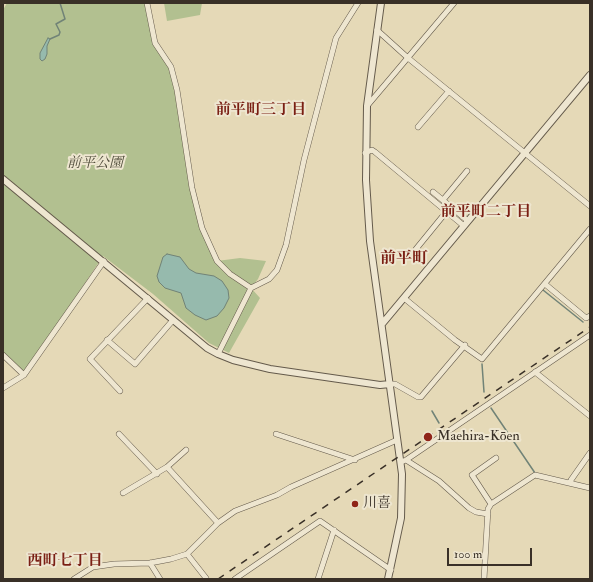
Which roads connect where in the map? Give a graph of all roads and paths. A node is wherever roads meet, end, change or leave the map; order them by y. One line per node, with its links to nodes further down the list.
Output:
1 (147, 3): 26 (street)
2 (358, 3): 26 (street)
3 (381, 3): 5 (street)
4 (454, 3): 6 (street)
5 (377, 30): 6 (street); 11 (street)
6 (408, 58): 10 (street); 11 (street)
7 (590, 74): 8 (street)
8 (585, 81): 9 (street); 14 (street)
9 (590, 86)
10 (449, 91): 12 (street); 14 (street)
11 (367, 106): 13 (street)
12 (418, 127)
13 (366, 153): 20 (street); 31 (street)
14 (525, 153): 19 (street); 21 (street)
15 (467, 171): 18 (street)
16 (3, 179): 24 (street)
17 (433, 192): 18 (street)
18 (443, 200): 21 (street)
19 (590, 206)
20 (447, 211): 21 (street); 23 (street)
21 (466, 223): 28 (street)
22 (590, 229): 25 (street)
23 (416, 249)
24 (104, 261): 27 (street); 38 (street)
25 (545, 284): 29 (street); 34 (street)
26 (251, 288): 35 (street)
27 (148, 298): 30 (street); 33 (street)
28 (404, 298): 31 (street); 34 (street)
29 (590, 316)
30 (174, 320): 33 (street); 35 (street)
31 (382, 324): 39 (street)
32 (588, 338): 37 (street)
33 (107, 340): 41 (street)
34 (465, 346): 39 (street)
35 (218, 354): 39 (street)
36 (3, 355): 38 (street)
37 (535, 372): 42 (street); 50 (street)
38 (24, 375): 40 (street)
39 (390, 384): 45 (street)
40 (3, 388)
41 (120, 391)
42 (590, 416)
43 (118, 434): 52 (street)
44 (276, 434): 49 (street)
45 (397, 440): 49 (street); 50 (street)
46 (186, 450): 51 (street)
47 (590, 453): 53 (street)
48 (496, 458): 56 (street)
49 (356, 460): 58 (street)
50 (404, 461): 57 (street); 62 (street)
51 (167, 467): 52 (street); 58 (street)
52 (157, 474): 55 (street)
53 (571, 483): 54 (street); 56 (street)
54 (590, 488)
55 (123, 493)
56 (491, 504): 57 (street)
57 (488, 514): 70 (street)
58 (218, 523): 60 (street)
59 (334, 530): 62 (street); 67 (street); 68 (street)
60 (187, 554): 61 (street); 64 (street)
61 (150, 563): 63 (street); 66 (street)
62 (391, 570): 69 (street)
63 (81, 577): 65 (street)
64 (206, 578)
65 (74, 579)
66 (160, 579)
67 (235, 579)
68 (318, 579)
69 (388, 579)
70 (484, 579)

